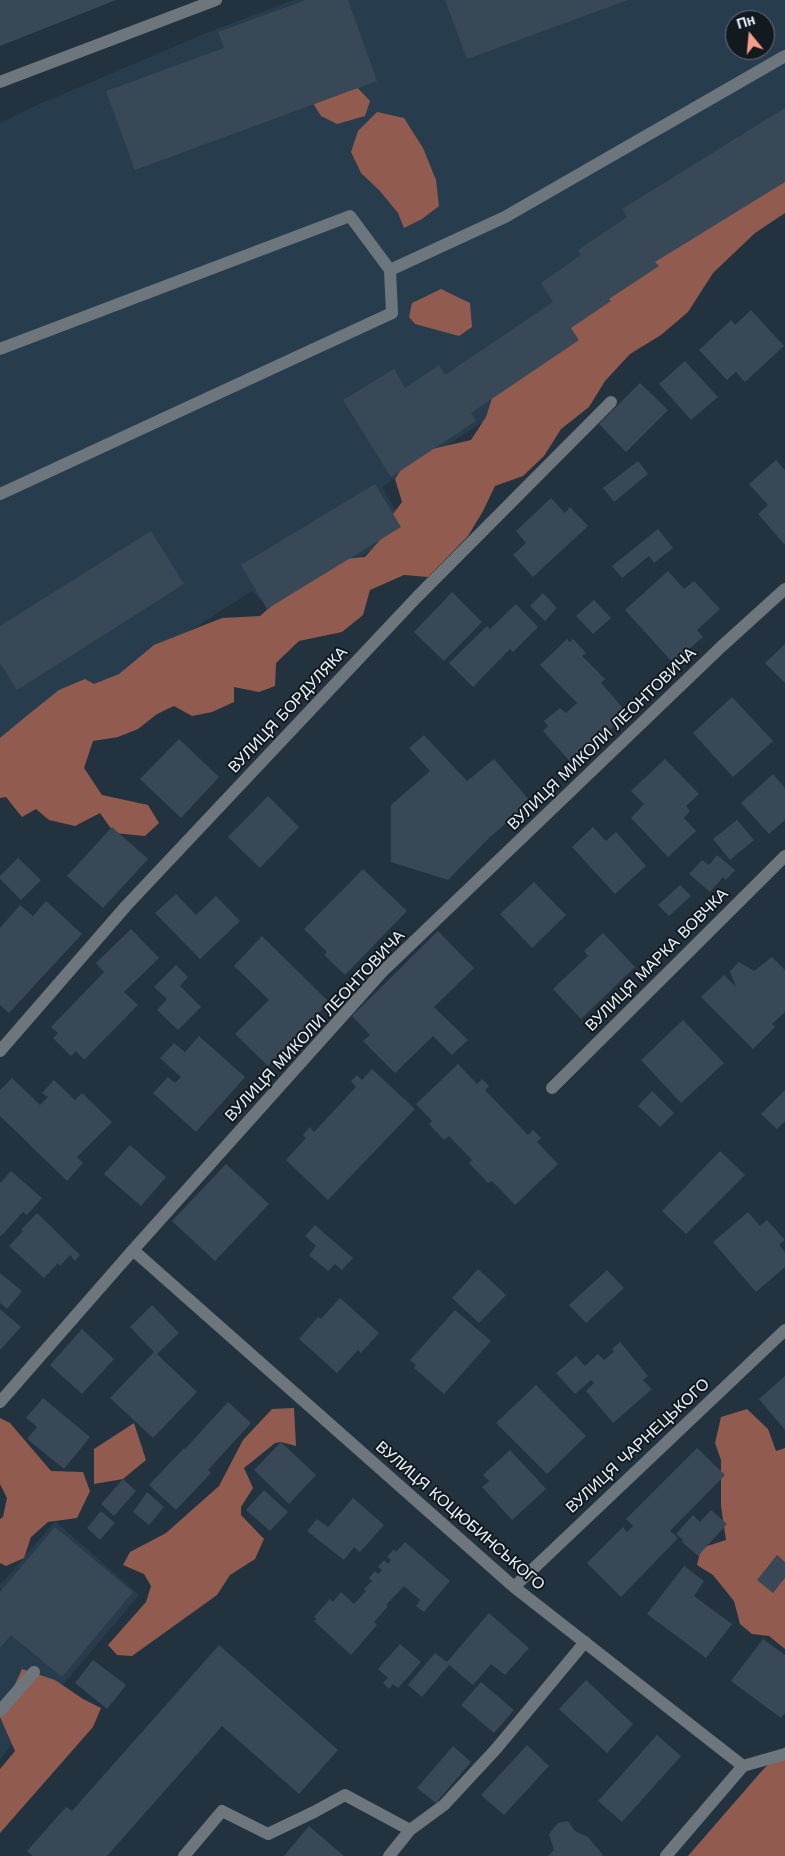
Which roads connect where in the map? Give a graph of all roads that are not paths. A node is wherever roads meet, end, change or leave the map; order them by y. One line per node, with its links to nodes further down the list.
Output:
1 (216, 0): 3 (street)
2 (785, 56): 4 (street)
3 (0, 82)
4 (390, 270): 5 (street); 7 (street)
5 (0, 349)
6 (611, 402): 10 (street, ВУЛИЦЯ БОРДУЛЯКА)
7 (0, 494)
8 (785, 589): 12 (street, ВУЛИЦЯ МИКОЛИ ЛЕОНТОВИЧА)
9 (785, 856): 11 (street, ВУЛИЦЯ МАРКА ВОВЧКА)
10 (0, 1051)
11 (552, 1088)
12 (133, 1250): 14 (street, ВУЛИЦЯ МИКОЛИ ЛЕОНТОВИЧА); 15 (street, ВУЛИЦЯ КОЦЮБИНСЬКОГО)
13 (785, 1330): 15 (street, ВУЛИЦЯ ЧАРНЕЦЬКОГО)
14 (0, 1402)
15 (514, 1587): 16 (street, ВУЛИЦЯ КОЦЮБИНСЬКОГО)
16 (585, 1642): 20 (street, ВУЛИЦЯ КОЦЮБИНСЬКОГО); 21 (street)
17 (34, 1672): 18 (street)
18 (0, 1711)
19 (785, 1754): 20 (street)
20 (743, 1766): 24 (street)
21 (410, 1830): 22 (street); 23 (street)
22 (184, 1856)
23 (389, 1856)
24 (666, 1856)

